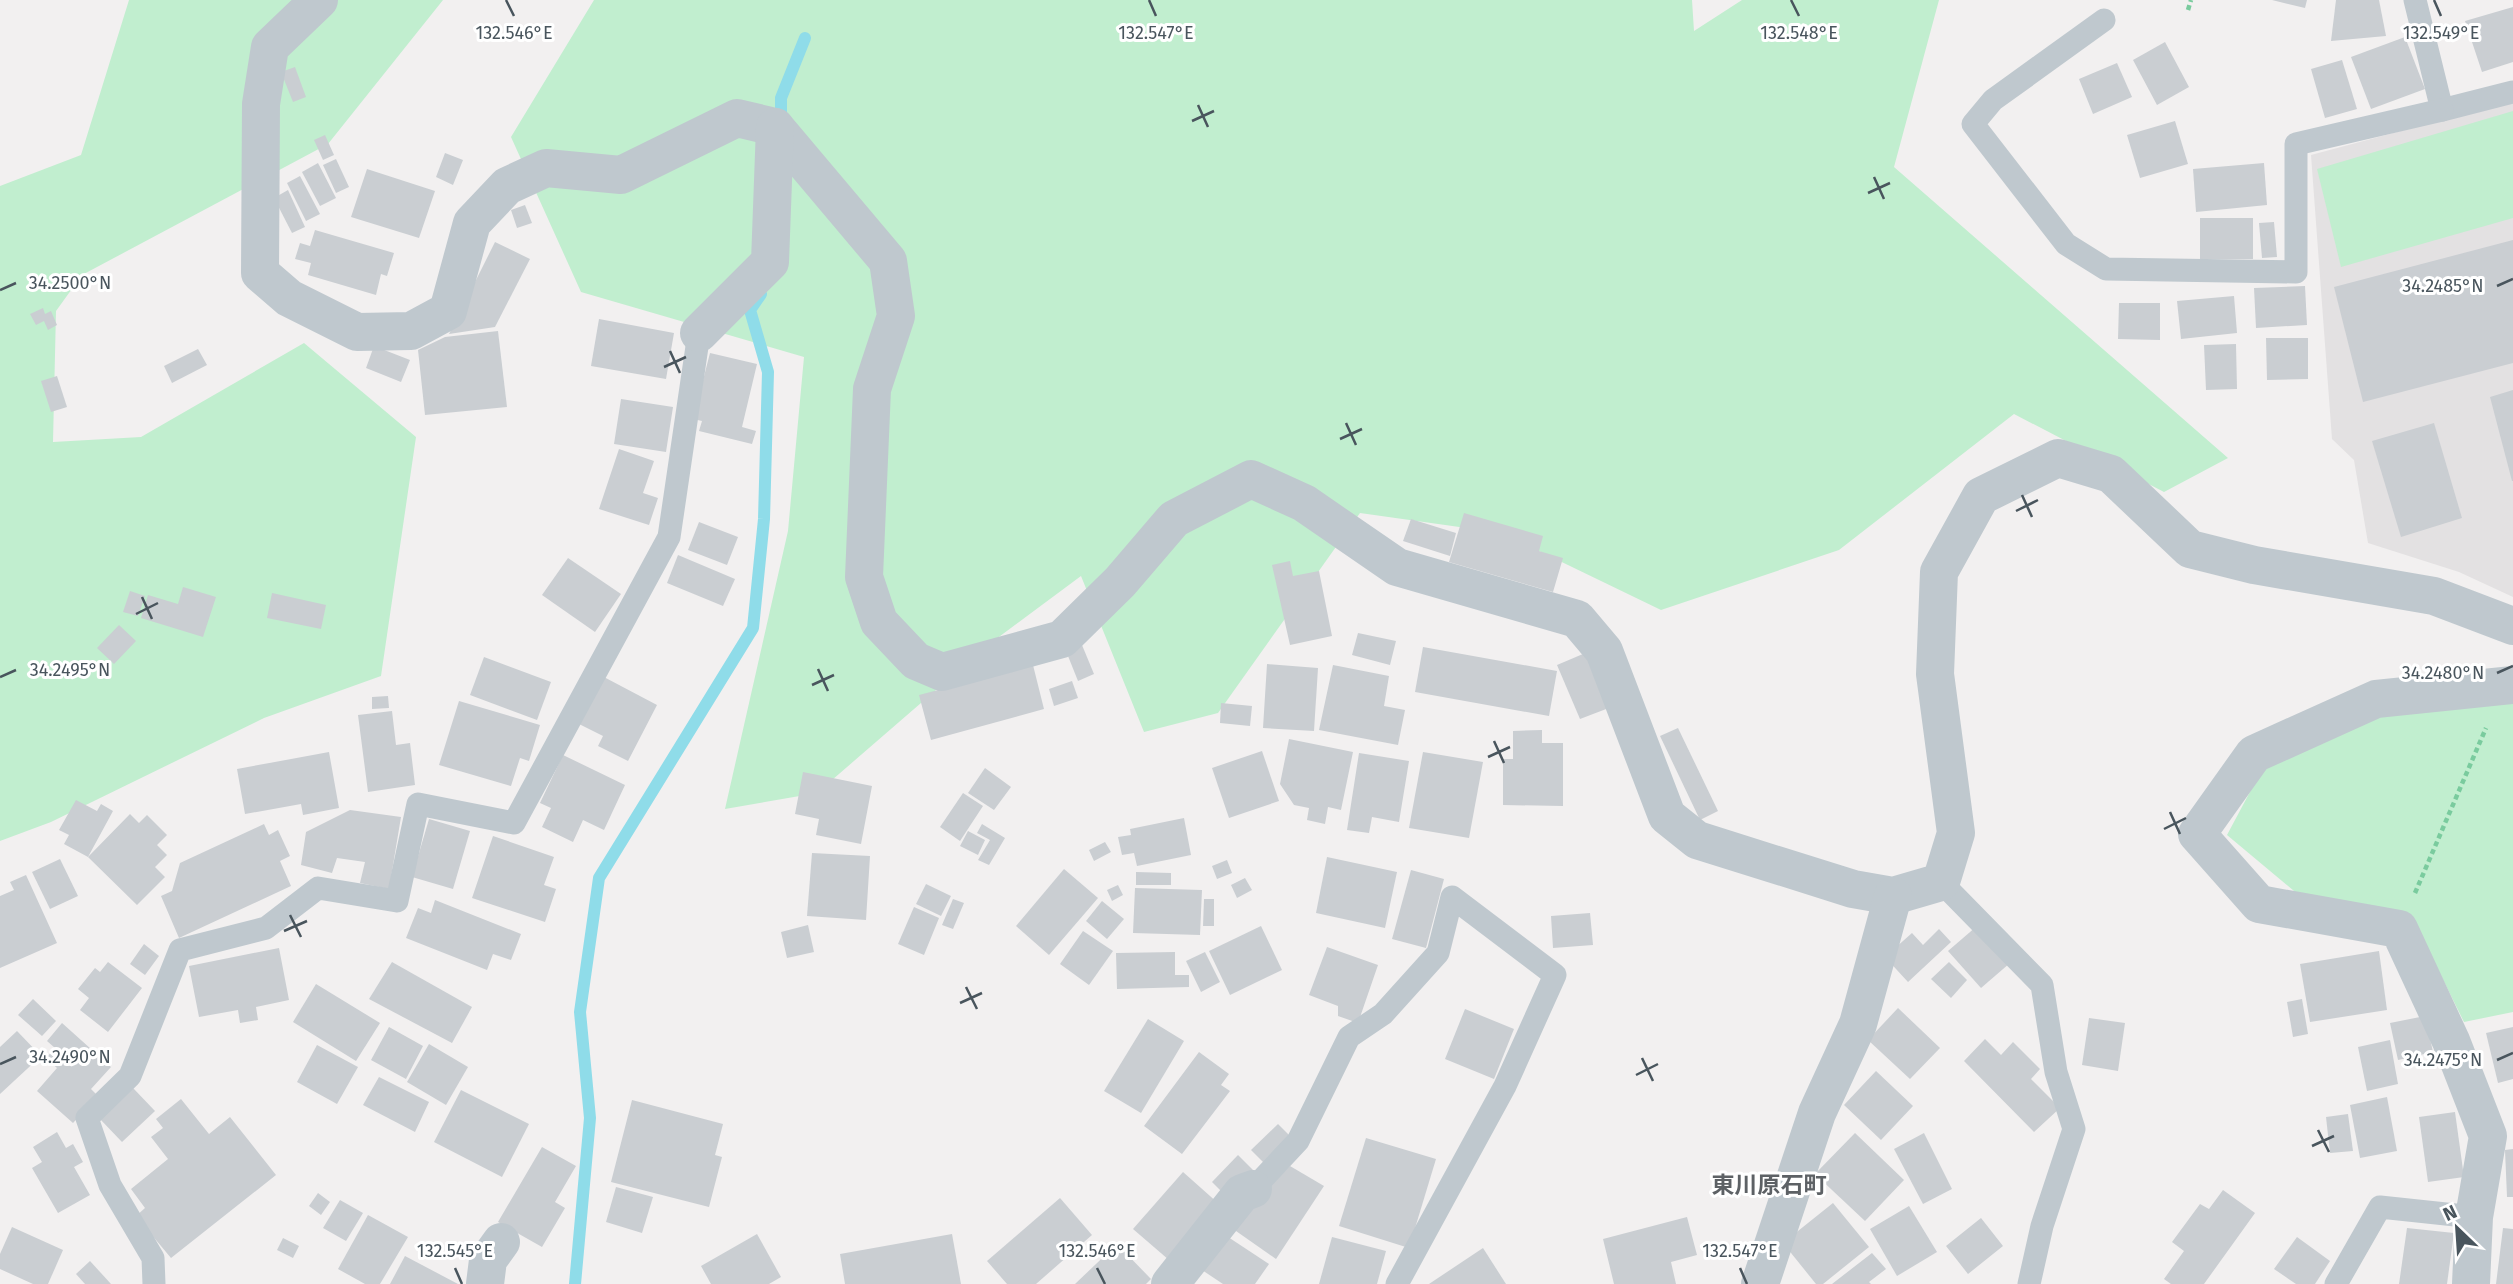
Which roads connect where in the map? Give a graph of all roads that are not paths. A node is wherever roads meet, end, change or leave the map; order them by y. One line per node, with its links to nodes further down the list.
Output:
1 (319, 0): 6 (street)
2 (2415, 0): 5 (lane)
3 (2104, 20): 5 (lane)
4 (2513, 92): 5 (lane)
5 (2442, 110)
6 (775, 127): 7 (street); 11 (street)
7 (699, 333): 15 (lane)
8 (2513, 626): 10 (street)
9 (2509, 686): 13 (street)
10 (1941, 882): 11 (street); 20 (lane)
11 (1894, 896): 19 (street)
12 (1253, 1189): 17 (street); 18 (lane)
13 (2474, 1217): 21 (lane); 22 (street)
14 (501, 1242): 16 (street)
15 (154, 1284)
16 (485, 1284)
17 (1170, 1284)
18 (1397, 1284)
19 (1760, 1284)
20 (2029, 1284)
21 (2336, 1284)
22 (2471, 1284)

